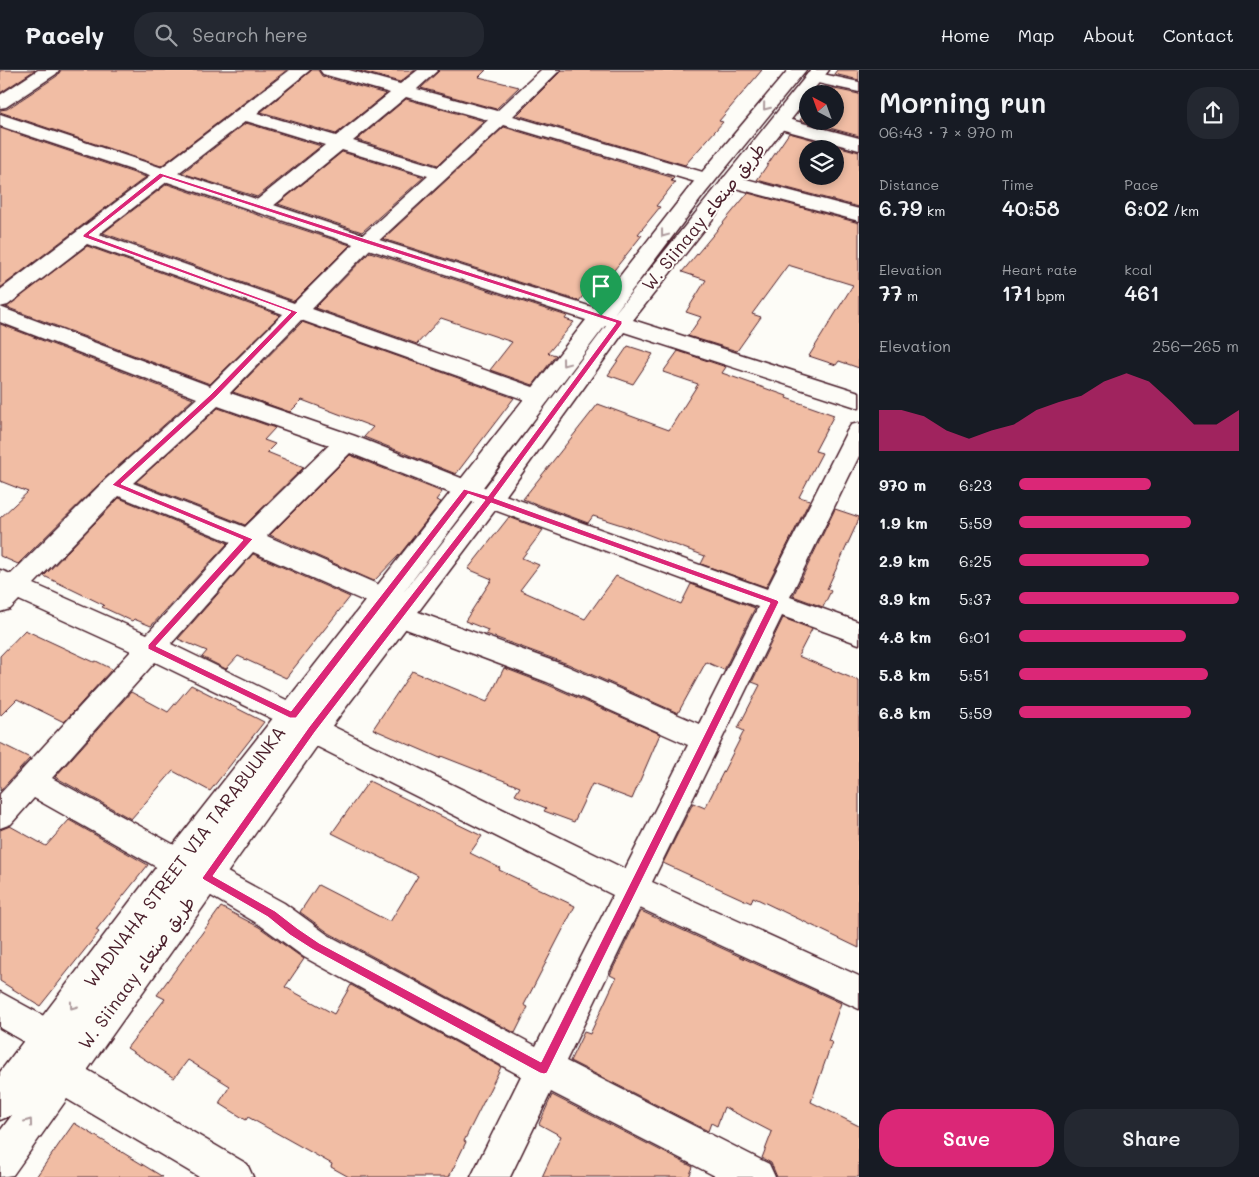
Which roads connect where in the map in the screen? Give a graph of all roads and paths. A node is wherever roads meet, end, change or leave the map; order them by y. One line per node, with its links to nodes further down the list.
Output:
1 (50, 70): 9 (street)
2 (302, 70): 10 (street)
3 (329, 70): 8 (street)
4 (429, 70): 8 (street)
5 (551, 70): 11 (street)
6 (802, 72): 7 (street); 13 (street, W. Siinaay طريق صنعاء); 18 (street, WADNAHA STREET VIA TARABUUNKA, one-way to 18)
7 (859, 87)
8 (403, 90): 11 (street); 14 (street)
9 (0, 103)
10 (242, 114): 14 (street); 16 (street)
11 (501, 118): 17 (street); 18 (street)
12 (0, 120): 16 (street)
13 (780, 122): 15 (street); 18 (street, W. Siinaay طريق صنعاء)
14 (339, 142): 17 (street); 19 (street)
15 (859, 144)
16 (162, 174): 19 (street); 21 (street)
17 (442, 174): 22 (street)
18 (718, 180): 20 (street); 26 (street, WADNAHA STREET VIA TARABUUNKA)
19 (260, 207): 22 (street)
20 (859, 215)
21 (85, 236): 23 (street); 24 (street)
22 (366, 242): 24 (street); 26 (street)
23 (0, 300)
24 (295, 312): 27 (street); 28 (street)
25 (0, 314): 27 (street)
26 (610, 319): 28 (street, WADNAHA STREET VIA TARABUUNKA, one-way to 28); 29 (street); 33 (street)
27 (214, 396): 31 (street); 32 (street)
28 (539, 396): 33 (street, WADNAHA STREET VIA TARABUUNKA)
29 (859, 400)
30 (859, 431): 36 (street)
31 (346, 442): 33 (street); 34 (street)
32 (116, 485): 34 (street); 35 (street)
33 (478, 495): 36 (street); 37 (street, WADNAHA STREET VIA TARABUUNKA)
34 (249, 539): 37 (street); 39 (street)
35 (5, 590): 39 (street)
36 (775, 602): 38 (street); 41 (street)
37 (392, 607): 40 (street, WADNAHA STREET VIA TARABUUNKA); 41 (street)
38 (859, 634)
39 (150, 647): 40 (street); 42 (street)
40 (303, 723): 44 (street, W. Siinaay طريق صنعاء); 45 (street)
41 (706, 740): 45 (street)
42 (30, 781): 43 (street); 44 (street)
43 (0, 815)
44 (192, 870): 48 (street, WADNAHA STREET VIA TARABUUNKA, one-way to 48); 49 (street); 50 (street, W. Siinaay طريق صنعاء)
45 (633, 889): 46 (street); 49 (street)
46 (859, 993)
47 (0, 1009): 48 (street)
48 (50, 1038): 51 (street, WADNAHA STREET VIA TARABUUNKA)
49 (544, 1069): 54 (street); 55 (street)
50 (62, 1076): 52 (street, W. Siinaay طريق صنعاء, one-way to 50); 53 (street)
51 (0, 1102)
52 (0, 1162)
53 (234, 1177)
54 (490, 1177)
55 (756, 1177)

